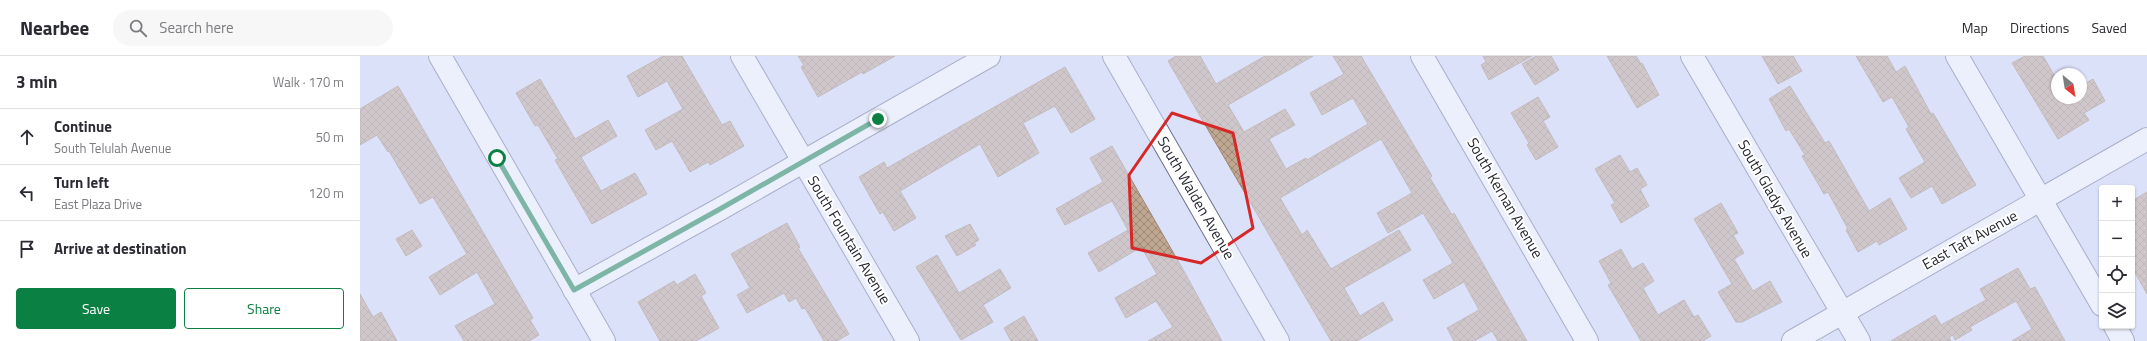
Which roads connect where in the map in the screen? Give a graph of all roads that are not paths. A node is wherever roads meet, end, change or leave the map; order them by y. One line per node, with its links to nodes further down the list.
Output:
1 (440, 56): 11 (street)
2 (742, 56): 9 (street, South Fountain Avenue)
3 (989, 56): 9 (street)
4 (1114, 56): 17 (street, South Walden Avenue)
5 (1422, 56): 18 (street, South Kernan Avenue)
6 (1692, 56): 13 (street, South Gladys Avenue)
7 (1957, 56): 10 (street)
8 (2147, 139): 10 (street, East Taft Avenue)
9 (803, 162): 11 (street); 16 (street, South Fountain Avenue)
10 (2041, 200): 12 (street); 13 (street, East Taft Avenue)
11 (574, 290): 15 (street)
12 (2099, 300)
13 (1843, 312): 19 (street, East Taft Avenue); 20 (street, South Gladys Avenue)
14 (2116, 329): 21 (street)
15 (604, 341)
16 (908, 341)
17 (1278, 341)
18 (1587, 341)
19 (1793, 341)
20 (1859, 341)
21 (2123, 341)

